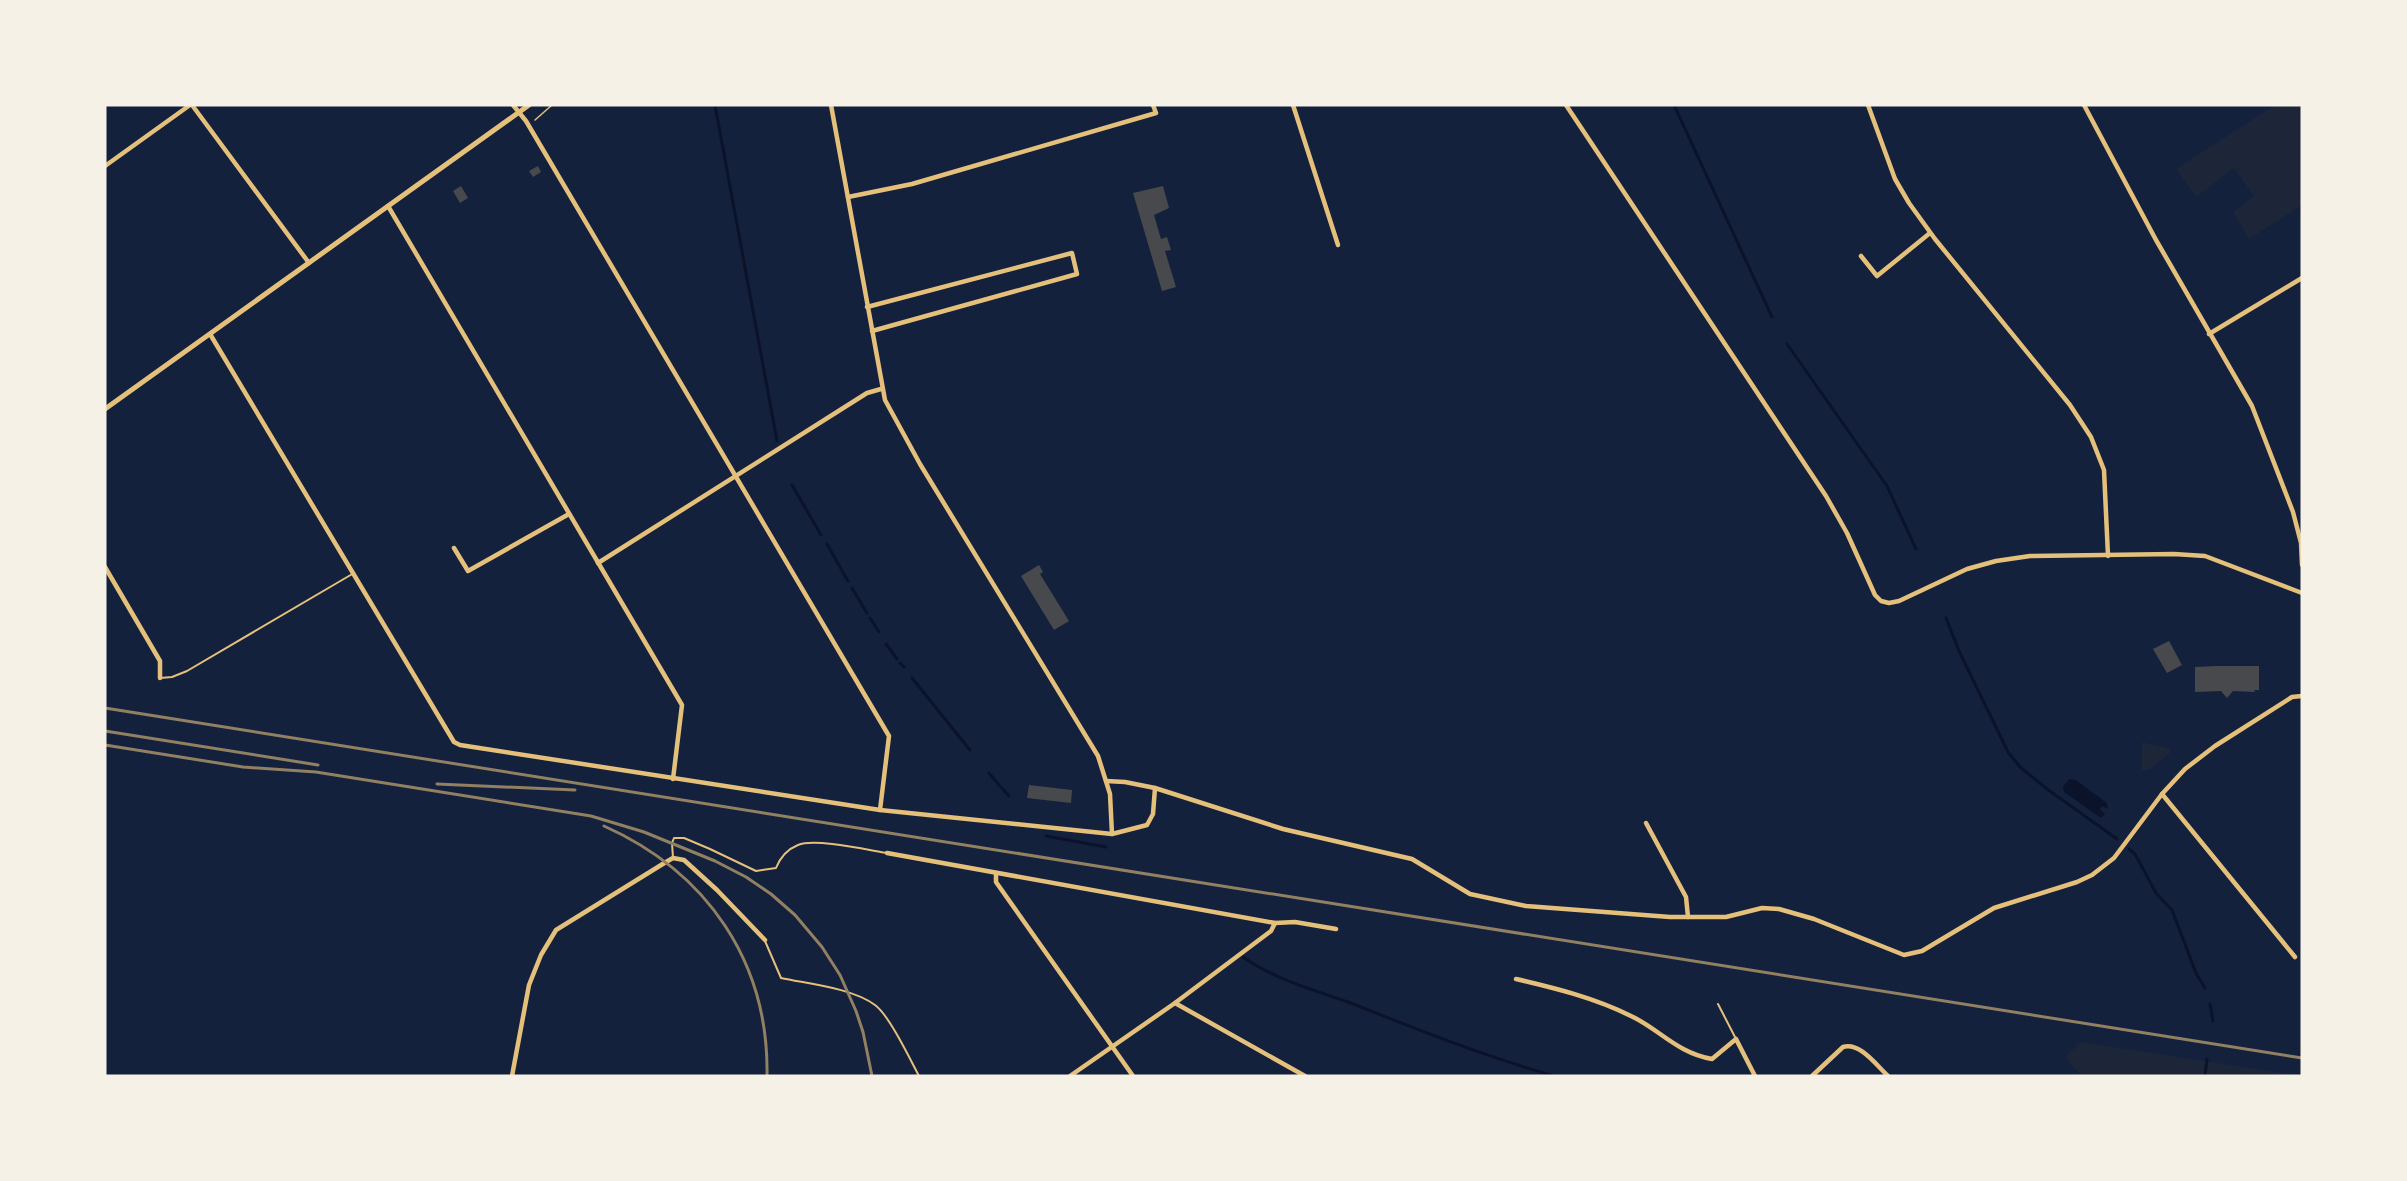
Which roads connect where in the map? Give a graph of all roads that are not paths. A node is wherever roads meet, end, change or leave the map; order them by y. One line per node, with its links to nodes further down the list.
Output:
1 (191, 105): 11 (street); 17 (street)
2 (513, 105): 10 (street)
3 (529, 105): 10 (street)
4 (831, 105): 12 (street)
5 (1153, 105): 12 (street)
6 (1293, 105): 15 (street)
7 (1566, 105): 28 (street)
8 (1868, 105): 14 (street)
9 (2084, 105): 22 (street)
10 (520, 112): 13 (street); 25 (street)
11 (105, 166)
12 (848, 197): 19 (street)
13 (388, 206): 17 (street); 26 (street)
14 (1930, 233): 16 (street); 28 (street)
15 (1338, 245)
16 (1861, 256)
17 (309, 263): 21 (street)
18 (2302, 278): 22 (street)
19 (867, 307): 20 (street); 20 (street)
20 (872, 331): 23 (street)
21 (210, 334): 24 (street); 32 (street)
22 (2209, 334): 30 (street)
23 (881, 389): 25 (street); 37 (street)
24 (105, 409)
25 (735, 476): 29 (street); 40 (street)
26 (569, 514): 27 (street); 29 (street)
27 (454, 548)
28 (2108, 556): 33 (street)
29 (598, 563): 36 (street)
30 (2302, 565)
31 (105, 567): 34 (street)
32 (354, 573): 34 (lane); 36 (street)
33 (2302, 593)
34 (160, 678)
35 (2302, 696): 39 (street)
36 (673, 779): 40 (street)
37 (1106, 781): 38 (street); 42 (street)
38 (1155, 788): 42 (street); 46 (street)
39 (2162, 794): 46 (street); 50 (street)
40 (880, 810): 42 (street)
41 (1646, 823): 46 (street)
42 (1112, 834)
43 (887, 853): 44 (lane); 45 (street)
44 (673, 858): 49 (street); 56 (street)
45 (996, 873): 47 (street); 55 (street)
46 (1688, 916)
47 (1275, 923): 48 (street); 52 (street)
48 (1336, 929)
49 (765, 940): 57 (lane)
50 (2295, 957)
51 (1516, 979): 54 (street)
52 (1175, 1003): 55 (street); 60 (street)
53 (1718, 1004): 54 (lane)
54 (1736, 1039): 61 (street)
55 (1112, 1046): 58 (street); 59 (street)
56 (512, 1076)
57 (919, 1076)
58 (1070, 1076)
59 (1133, 1076)
60 (1305, 1076)
61 (1755, 1076)
62 (1812, 1076): 63 (street)
63 (1888, 1076)

